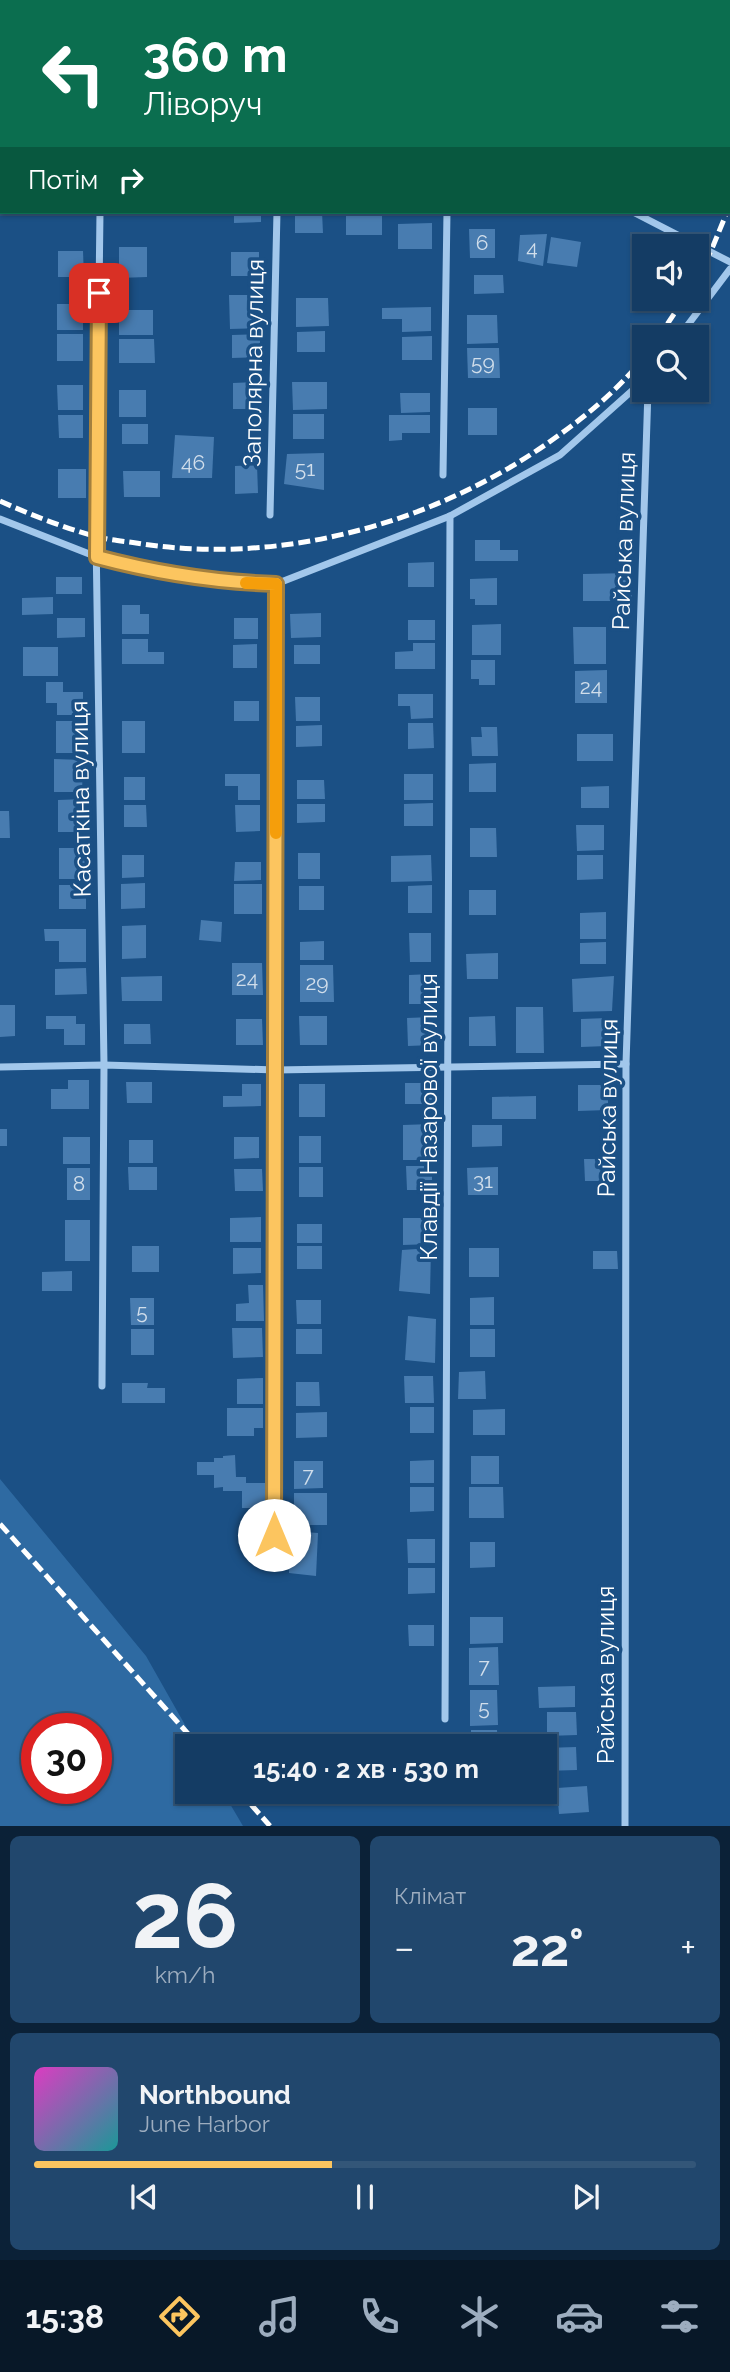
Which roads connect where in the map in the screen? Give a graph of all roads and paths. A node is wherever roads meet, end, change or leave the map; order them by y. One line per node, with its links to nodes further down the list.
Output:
1 (100, 214): 14 (street, Касаткіна вулиця)
2 (277, 214): 11 (street, Заполярна вулиця)
3 (447, 214): 10 (street)
4 (637, 214): 5 (street)
5 (730, 262)
6 (730, 269): 7 (street)
7 (688, 325)
8 (632, 391): 12 (street)
9 (648, 402): 16 (street, Райська вулиця)
10 (443, 475)
11 (270, 515)
12 (450, 516): 15 (street); 19 (street, Клавдії Назарової вулиця)
13 (0, 519): 14 (street)
14 (97, 557): 15 (street); 17 (street, Касаткіна вулиця)
15 (276, 584): 20 (street)
16 (626, 1064): 19 (street); 24 (street, Райська вулиця)
17 (104, 1065): 18 (street); 20 (street); 21 (street, Касаткіна вулиця)
18 (0, 1067)
19 (449, 1068): 20 (street); 23 (street, Клавдії Назарової вулиця)
20 (276, 1070): 22 (street)
21 (102, 1386)
22 (274, 1562)
23 (445, 1719)
24 (625, 1826)

